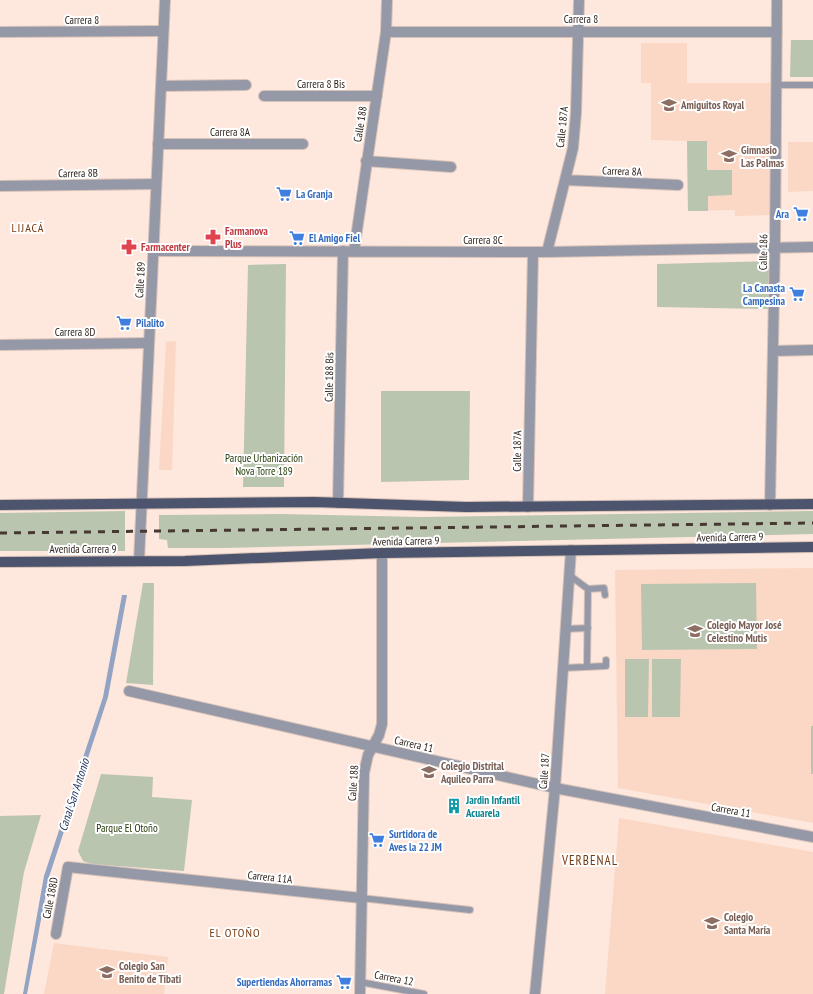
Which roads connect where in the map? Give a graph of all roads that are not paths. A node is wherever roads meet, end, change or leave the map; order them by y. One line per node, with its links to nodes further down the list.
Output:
1 (164, 0): 5 (street, Calle 189)
2 (387, 0): 8 (street, Calle 188)
3 (579, 0): 6 (street, Calle 187A)
4 (777, 0): 9 (street, Calle 186)
5 (163, 31): 7 (street, Carrera 8); 13 (street, Calle 189)
6 (578, 31): 8 (street, Carrera 8); 9 (street, Carrera 8); 20 (street, Calle 187A)
7 (0, 32)
8 (386, 32): 15 (street, Calle 188)
9 (777, 32): 11 (street, Calle 186)
10 (246, 85): 13 (street)
11 (776, 85): 12 (lane); 24 (street, Calle 186)
12 (813, 85)
13 (161, 86): 16 (street, Calle 189)
14 (264, 96): 15 (street, Carrera 8 Bis)
15 (377, 96): 18 (street, Calle 188)
16 (158, 144): 17 (street, Carrera 8A); 21 (street, Calle 189)
17 (303, 144)
18 (366, 161): 19 (street); 27 (street, Calle 188)
19 (451, 167)
20 (566, 180): 22 (street, Carrera 8A); 30 (street, Calle 187A)
21 (156, 184): 23 (street, Carrera 8B); 26 (street, Calle 189)
22 (678, 185)
23 (0, 186)
24 (775, 247): 25 (street, Carrera 8C); 30 (street, Carrera 8C); 34 (street, Calle 186)
25 (813, 247)
26 (153, 251): 28 (street, Carrera 8C); 31 (street, Calle 189)
27 (354, 251): 28 (street, Carrera 8C); 29 (street, Carrera 8C)
28 (344, 252): 36 (street, Calle 188 Bis)
29 (533, 252): 30 (street, Carrera 8C); 40 (street, Calle 187A)
30 (546, 252)
31 (149, 343): 32 (street, Carrera 8D); 35 (street, Calle 189)
32 (0, 345)
33 (813, 350): 34 (street)
34 (773, 351): 39 (street, Calle 186)
35 (142, 503): 36 (main road); 38 (main road); 44 (street, Calle 189)
36 (338, 503): 40 (main road)
37 (813, 504): 39 (main road)
38 (0, 505)
39 (770, 505): 40 (main road)
40 (528, 507)
41 (813, 547): 42 (main road, Avenida Carrera 9)
42 (570, 550): 43 (main road, Avenida Carrera 9); 46 (street, Calle 187)
43 (382, 553): 44 (main road, Avenida Carrera 9); 55 (street, Calle 188)
44 (139, 561): 45 (main road, Avenida Carrera 9)
45 (0, 562)
46 (569, 575): 47 (lane); 50 (street, Calle 187)
47 (588, 589): 48 (lane); 49 (lane)
48 (605, 595)
49 (588, 628): 50 (lane); 52 (lane)
50 (565, 629): 53 (street, Calle 187)
51 (606, 660): 52 (lane)
52 (587, 667): 53 (lane)
53 (563, 668): 56 (street, Calle 187)
54 (129, 692): 55 (street, Carrera 11)
55 (373, 747): 56 (street, Carrera 11); 59 (street, Calle 188)
56 (555, 788): 57 (street, Carrera 11); 65 (street, Calle 187)
57 (813, 837)
58 (68, 867): 59 (street, Carrera 11A); 61 (street, Calle 188D)
59 (361, 898): 60 (lane, Carrera 11A); 62 (street, Calle 188)
60 (470, 910)
61 (56, 934)
62 (360, 982): 63 (street, Calle 188); 64 (lane, Carrera 12)
63 (360, 994)
64 (424, 994)
65 (535, 994)

